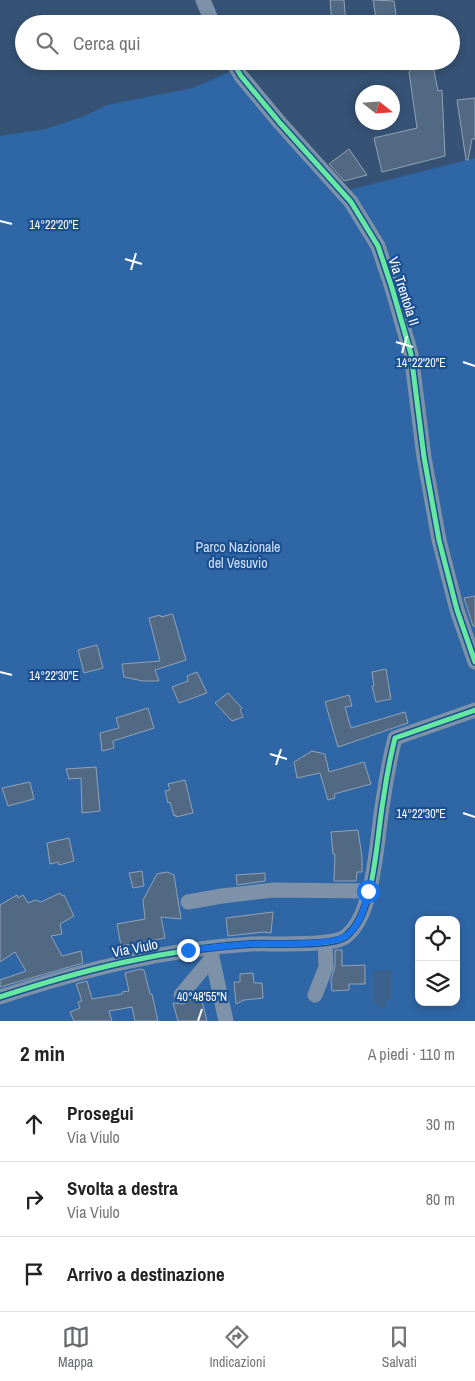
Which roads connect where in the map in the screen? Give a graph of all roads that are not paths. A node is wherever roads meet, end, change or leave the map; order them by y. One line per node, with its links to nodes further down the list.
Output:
1 (203, 0): 2 (street)
2 (209, 15)
3 (237, 70): 4 (street, Via Trentola II)
4 (475, 662)
5 (475, 710): 6 (street, Via Viulo)
6 (368, 891): 7 (street); 8 (street, Via Viulo)
7 (188, 902)
8 (325, 942): 9 (street, Via Viulo); 11 (street)
9 (211, 953): 10 (street); 12 (street, Via Viulo); 13 (street)
10 (181, 995)
11 (315, 995)
12 (0, 997)
13 (226, 1021)

